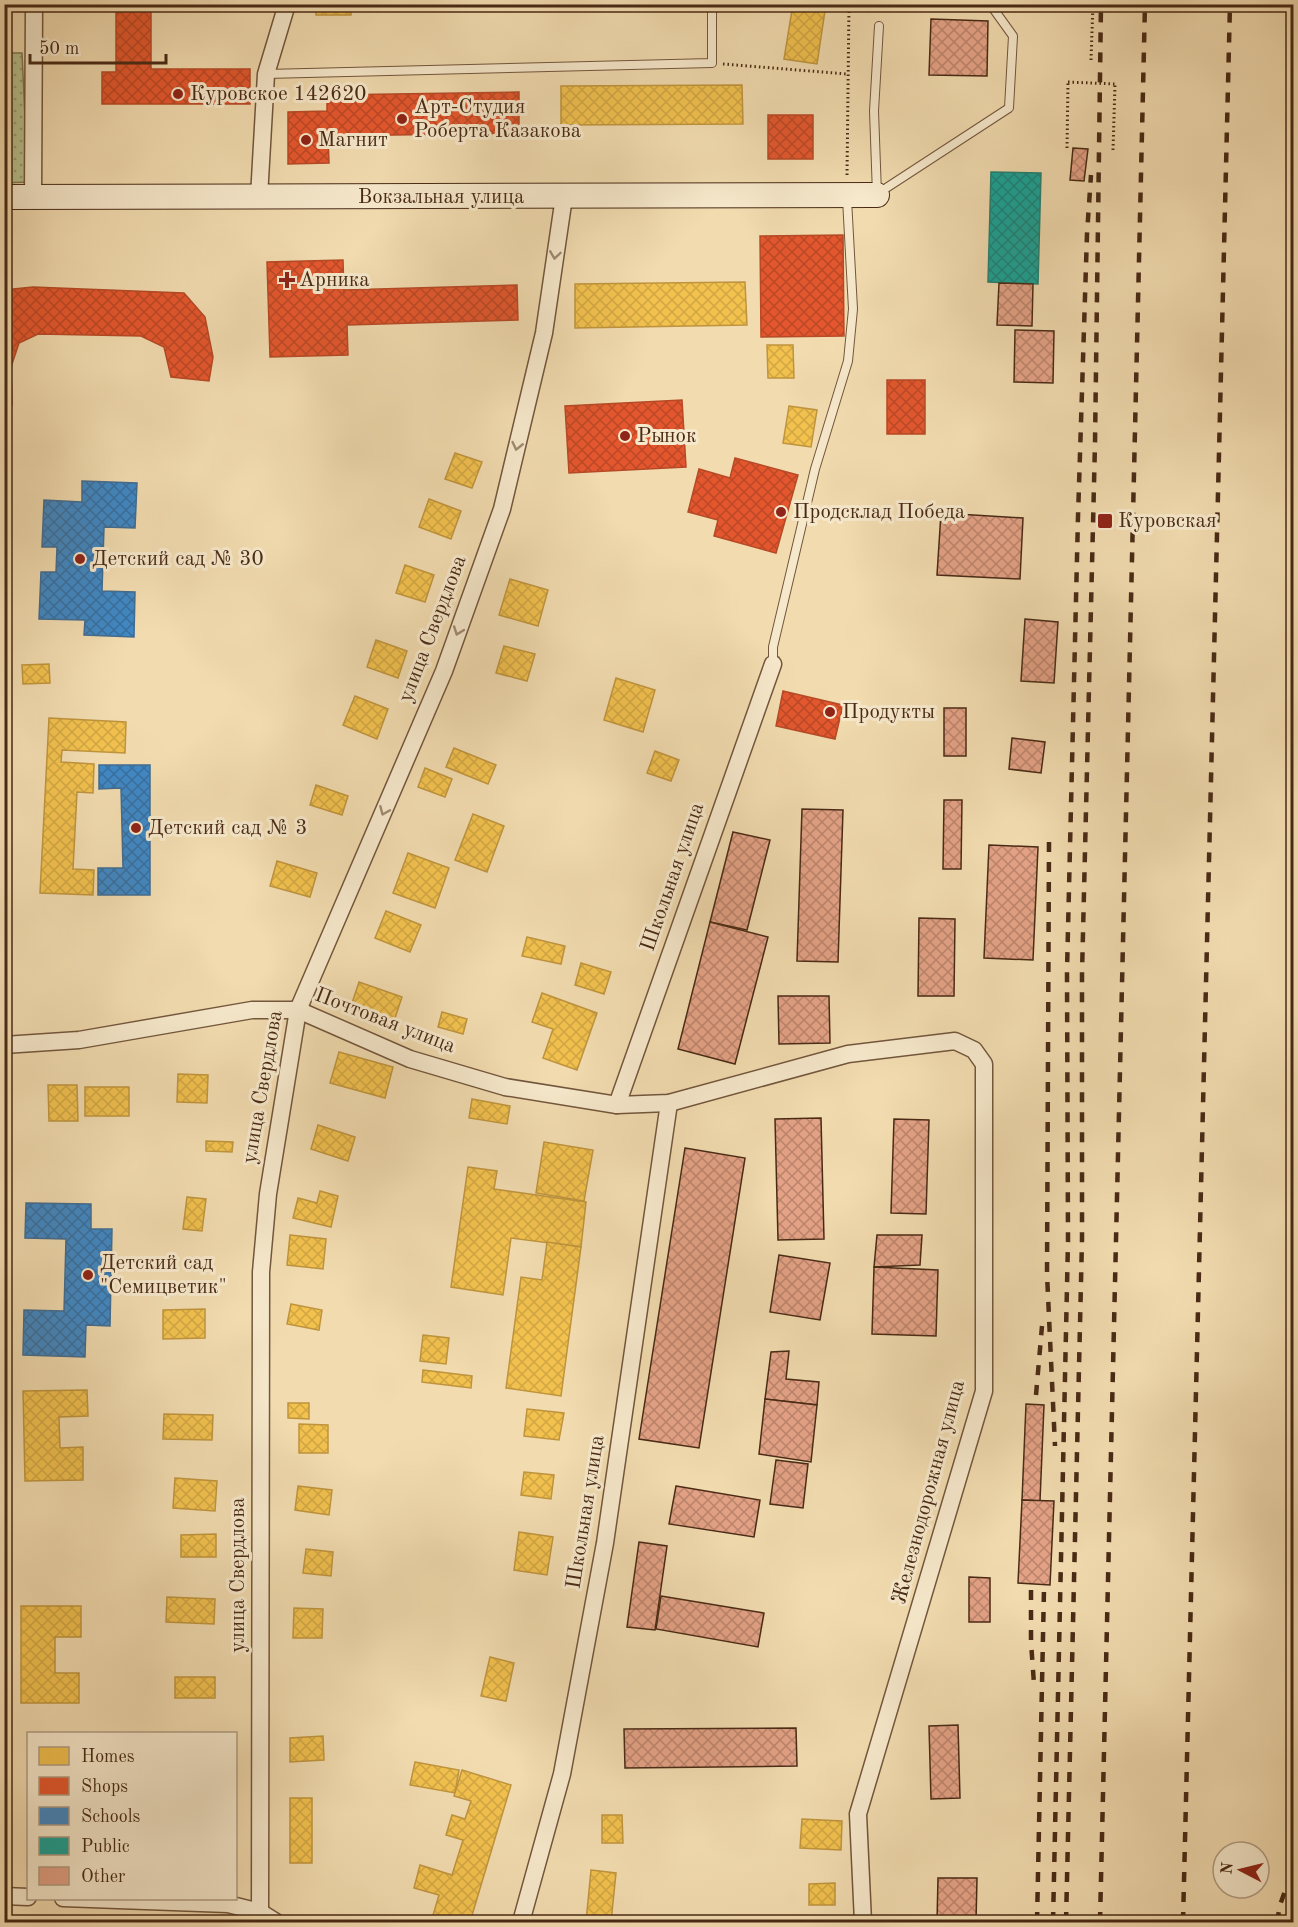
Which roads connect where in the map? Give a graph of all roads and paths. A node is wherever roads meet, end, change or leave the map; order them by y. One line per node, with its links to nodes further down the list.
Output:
1 (34, 4): 17 (street)
2 (287, 4): 10 (street)
3 (712, 4): 9 (lane)
4 (849, 4): 11 (path)
5 (990, 4): 15 (lane)
6 (1093, 4): 8 (path)
7 (879, 26): 15 (lane)
8 (1091, 60)
9 (712, 63): 10 (lane); 11 (path)
10 (266, 74): 18 (street)
11 (847, 74): 14 (path)
12 (1067, 148): 13 (path, bridge)
13 (1113, 150)
14 (847, 195): 15 (street, Вокзальная улица); 19 (street, Вокзальная улица); 20 (lane)
15 (877, 195)
16 (4, 197): 17 (street, Вокзальная улица)
17 (33, 197): 18 (street, Вокзальная улица)
18 (259, 197): 19 (street, Вокзальная улица)
19 (564, 197): 21 (street, улица Свердлова, one-way to 21)
20 (772, 664): 25 (street, Школьная улица)
21 (298, 1010): 22 (street, Почтовая улица); 25 (street, Почтовая улица); 29 (street, улица Свердлова)
22 (4, 1045)
23 (984, 1064): 24 (street, Почтовая улица); 32 (street, Железнодорожная улица)
24 (669, 1104): 25 (street, Почтовая улица); 31 (street, Школьная улица)
25 (617, 1105)
26 (4, 1896): 27 (street)
27 (27, 1897)
28 (96, 1900): 29 (street)
29 (260, 1917): 30 (street)
30 (276, 1923)
31 (521, 1923)
32 (863, 1923)

